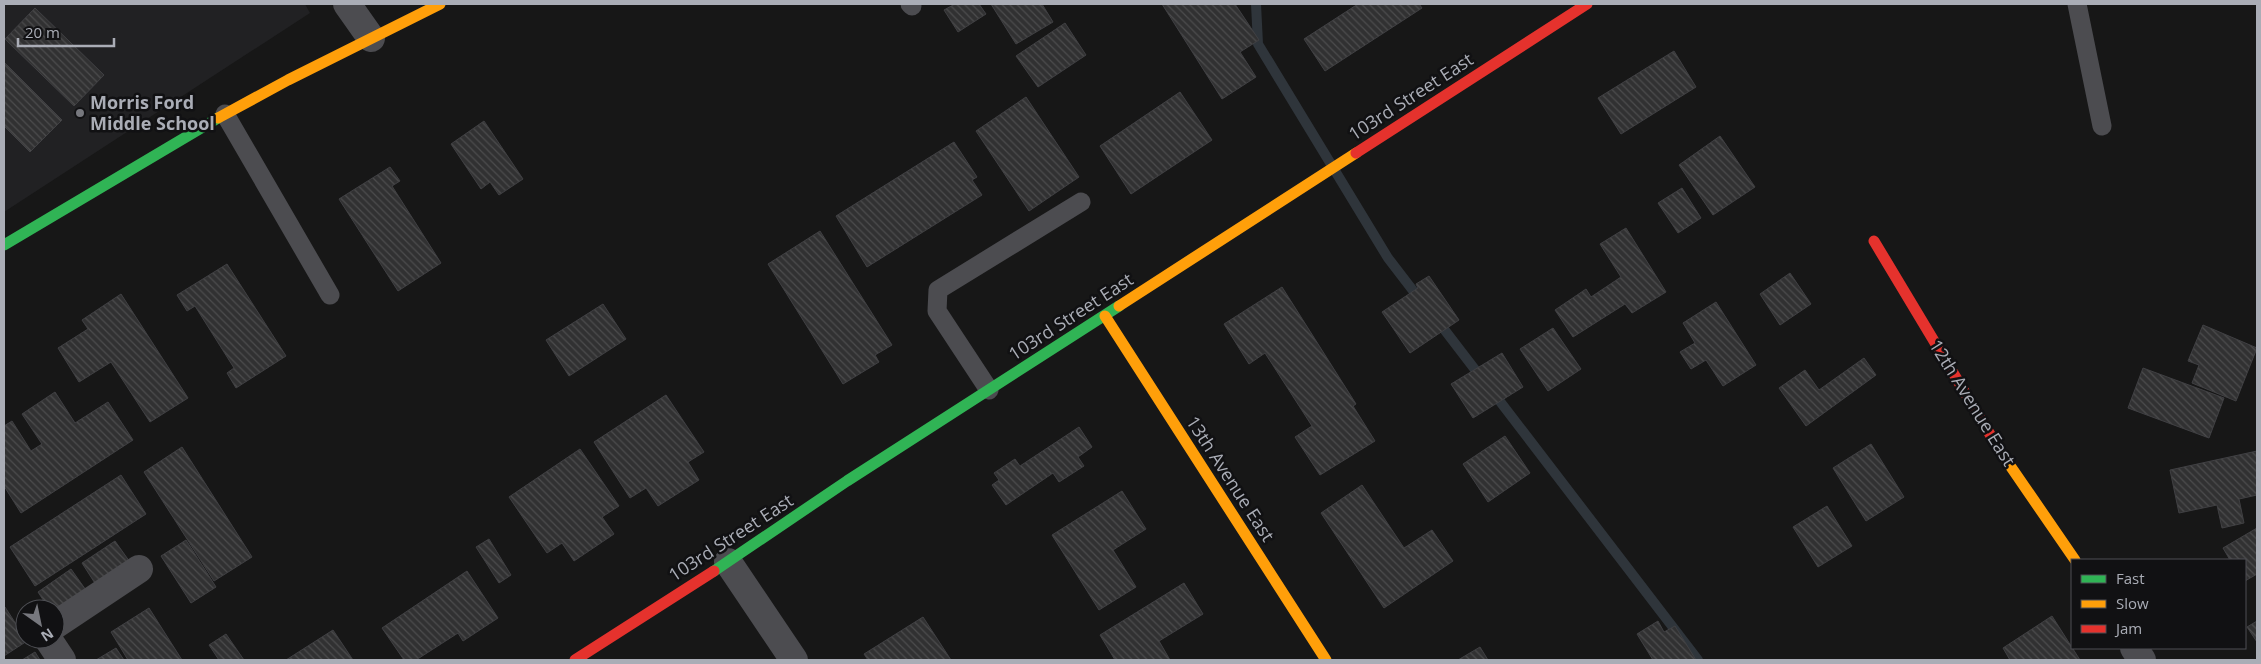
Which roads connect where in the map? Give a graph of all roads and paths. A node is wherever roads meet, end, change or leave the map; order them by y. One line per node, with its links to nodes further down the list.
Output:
1 (347, 4): 5 (street)
2 (440, 4): 5 (street)
3 (1587, 4): 12 (street, 103rd Street East)
4 (2076, 4): 7 (lane)
5 (371, 38): 6 (street)
6 (225, 114): 10 (street); 11 (lane)
7 (2102, 126)
8 (1081, 202): 13 (lane)
9 (1874, 241): 14 (street, 12th Avenue East)
10 (4, 246)
11 (330, 295)
12 (1105, 316): 13 (street, 103rd Street East); 23 (street, 13th Avenue East)
13 (989, 390): 15 (street, 103rd Street East)
14 (2074, 559)
15 (728, 562): 21 (street, 103rd Street East); 22 (street)
16 (139, 569): 17 (street)
17 (65, 618)
18 (55, 649): 20 (street)
19 (2135, 649): 24 (street)
20 (62, 660)
21 (575, 660)
22 (794, 660)
23 (1326, 660)
24 (2142, 660)

